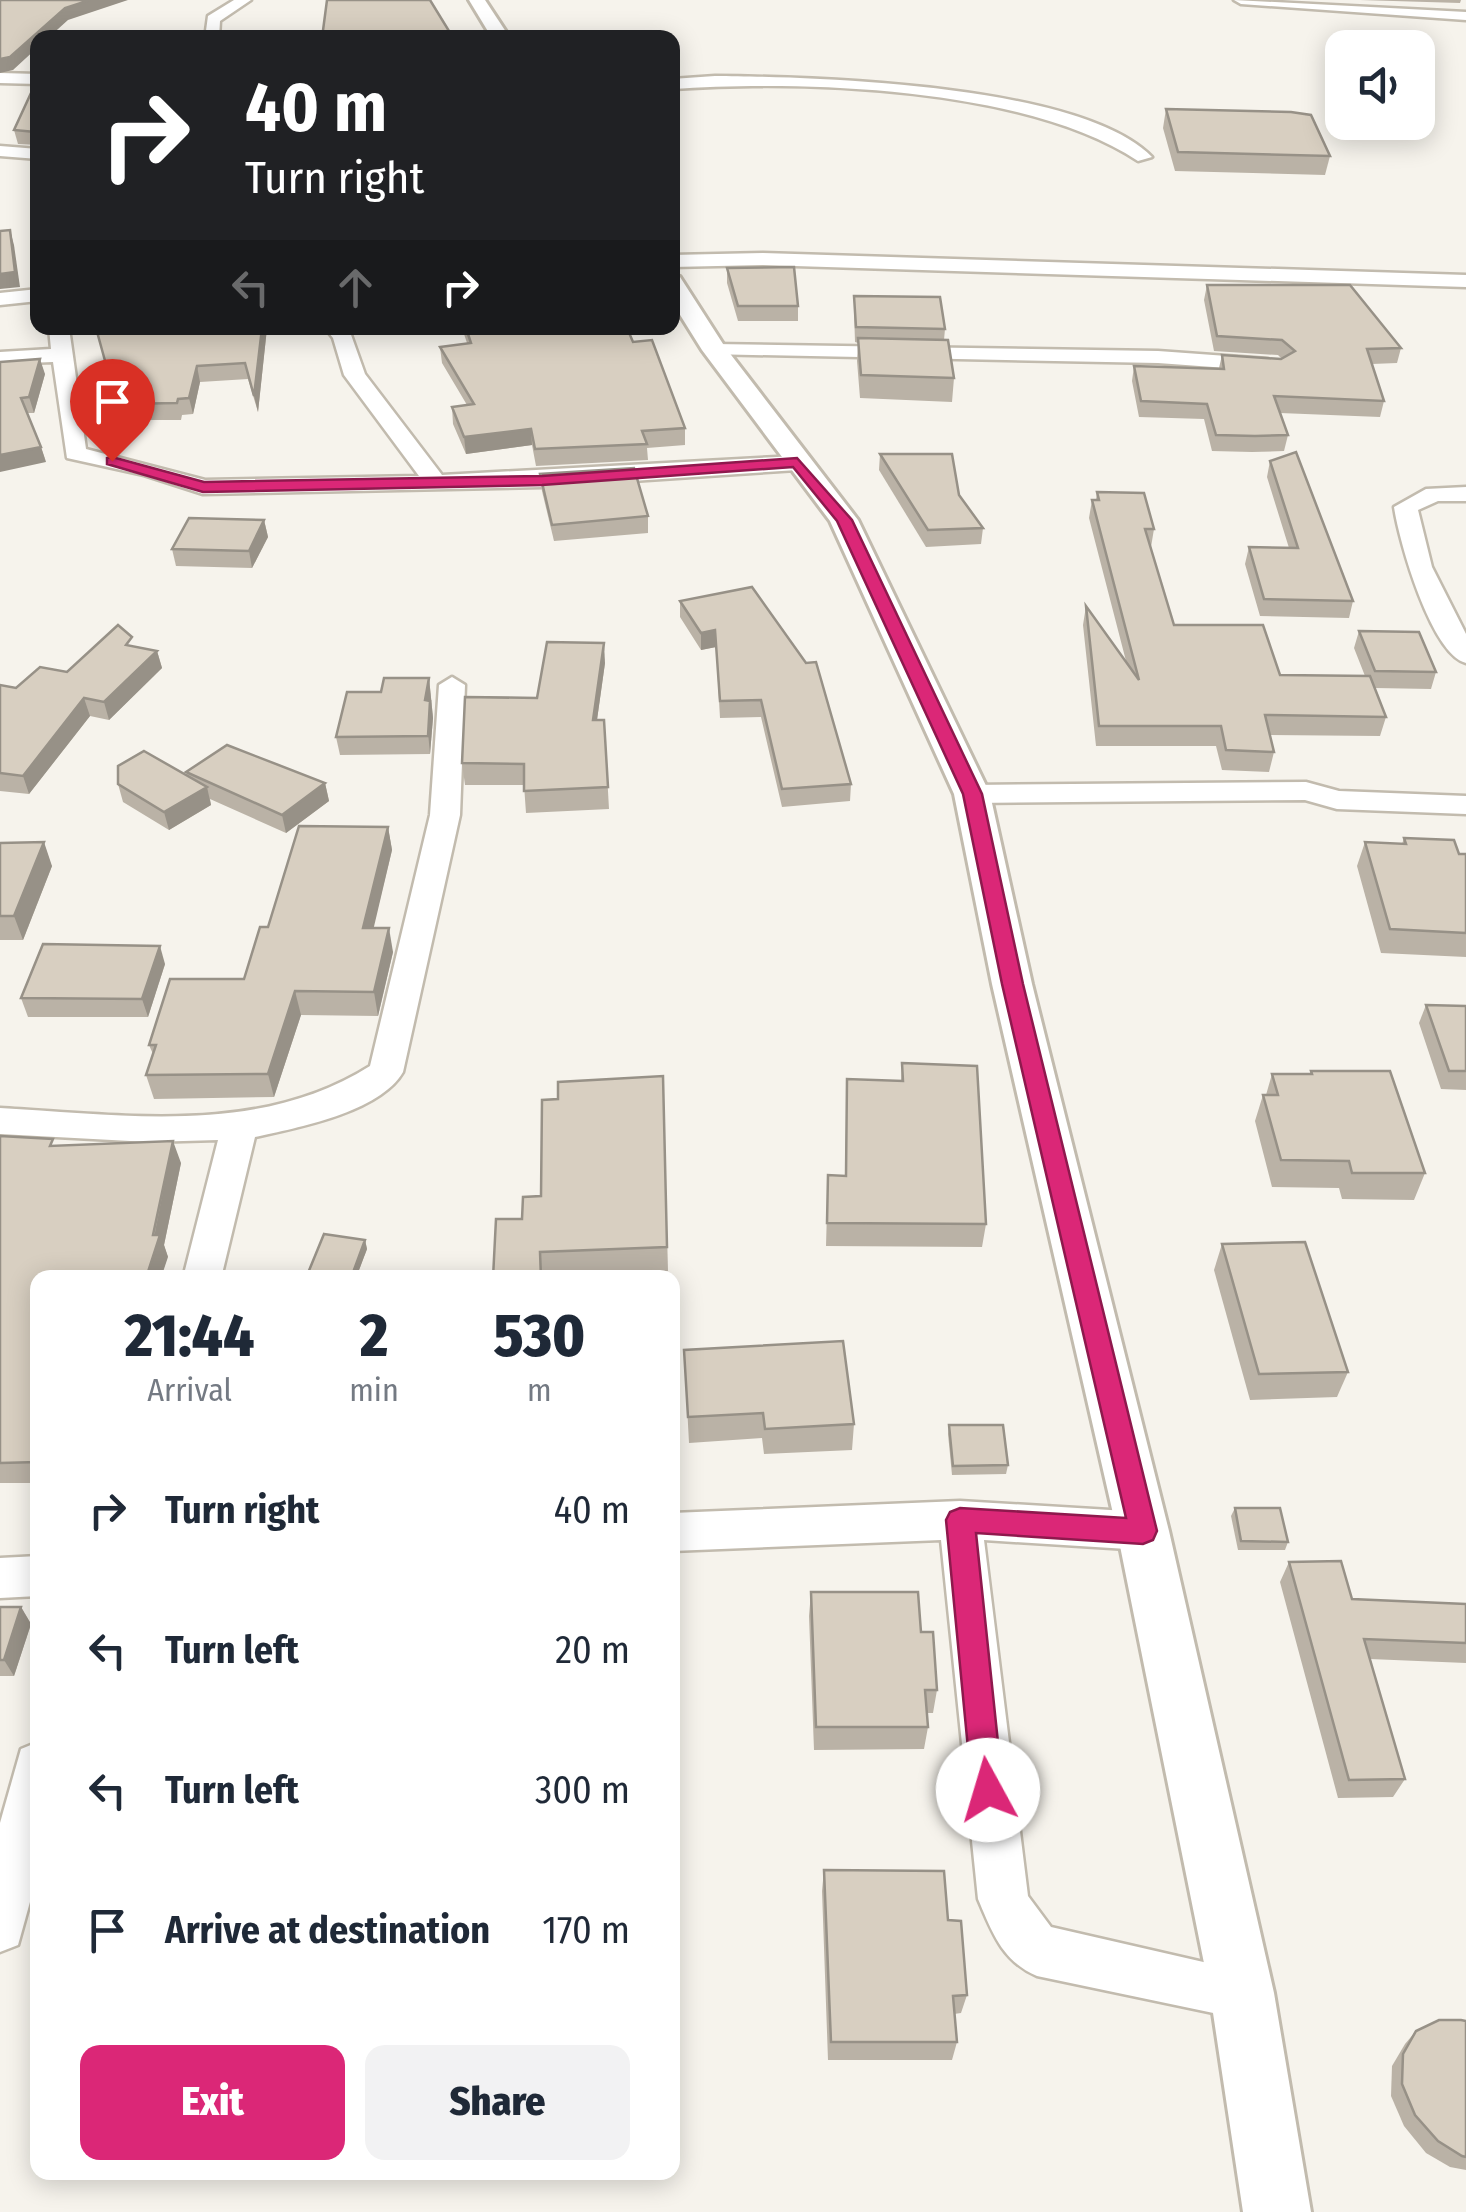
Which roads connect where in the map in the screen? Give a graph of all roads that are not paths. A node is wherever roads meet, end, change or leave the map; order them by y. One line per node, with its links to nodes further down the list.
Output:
1 (244, 0): 6 (street)
2 (476, 0): 7 (street)
3 (1241, 0): 4 (street)
4 (1314, 3): 5 (street)
5 (1466, 16)
6 (212, 30)
7 (496, 30)
8 (0, 78): 9 (street)
9 (30, 79)
10 (680, 83): 13 (street)
11 (0, 150): 12 (street)
12 (30, 153)
13 (1144, 158)
14 (680, 261): 15 (street)
15 (1466, 281)
16 (680, 295): 21 (street)
17 (30, 297): 18 (street)
18 (0, 299)
19 (61, 335): 22 (street)
20 (342, 335): 26 (street)
21 (714, 350): 24 (street); 25 (street)
22 (65, 355): 23 (street); 26 (street)
23 (0, 358)
24 (1278, 366)
25 (797, 463): 26 (street); 30 (street)
26 (436, 482)
27 (1466, 494): 28 (street)
28 (1466, 655)
29 (452, 684): 33 (street)
30 (972, 794): 31 (street); 36 (street)
31 (1466, 805)
32 (0, 1121): 33 (street)
33 (239, 1129): 34 (street)
34 (204, 1270)
35 (960, 1520): 36 (street); 37 (street); 42 (street)
36 (1143, 1531): 42 (street)
37 (680, 1532)
38 (30, 1576): 39 (street)
39 (0, 1578)
40 (30, 1799): 41 (street)
41 (0, 1927)
42 (1242, 1994): 43 (street)
43 (1277, 2212)

